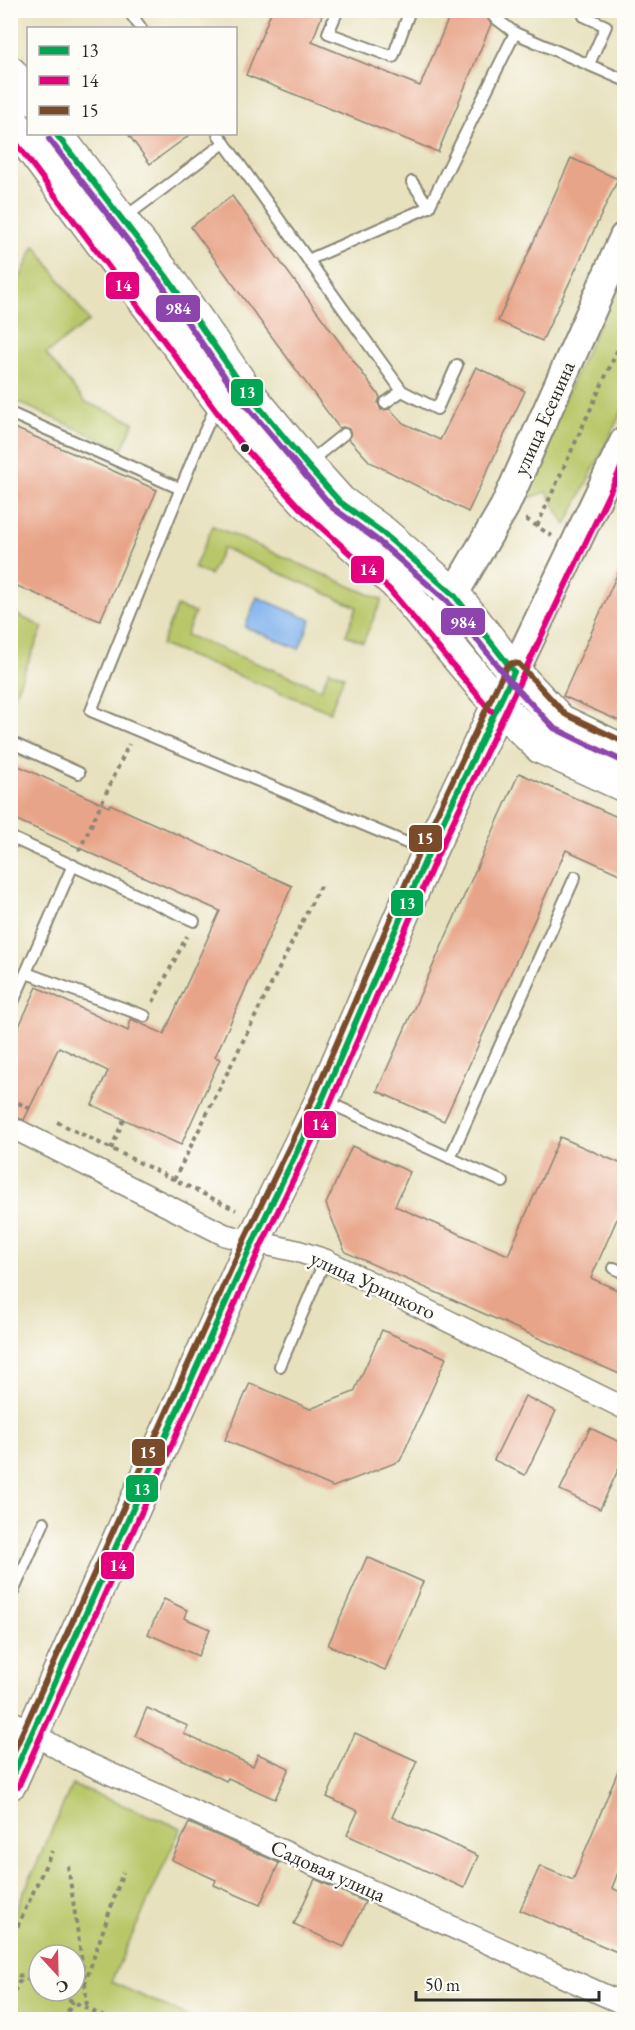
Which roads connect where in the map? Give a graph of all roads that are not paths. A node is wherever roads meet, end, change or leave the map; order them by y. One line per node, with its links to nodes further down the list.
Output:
1 (128, 10): 6 (lane)
2 (338, 10): 3 (lane)
3 (410, 10)
4 (587, 10): 8 (lane)
5 (494, 17): 7 (lane)
6 (140, 27)
7 (515, 33): 8 (lane); 17 (lane)
8 (588, 64): 10 (lane)
9 (10, 73): 11 (main road)
10 (624, 80)
11 (27, 96)
12 (10, 119): 23 (main road)
13 (57, 135): 18 (main road)
14 (219, 135): 15 (lane)
15 (224, 143): 18 (lane); 20 (lane)
16 (412, 183): 17 (lane)
17 (429, 207): 20 (lane)
18 (121, 220): 28 (main road)
19 (624, 237): 30 (main road, улица Есенина)
20 (308, 260): 22 (lane)
21 (457, 365): 22 (lane)
22 (402, 391): 24 (lane)
23 (219, 400): 29 (lane); 31 (main road)
24 (386, 403)
25 (10, 413): 29 (lane)
26 (344, 434): 28 (lane)
27 (624, 441): 32 (main road)
28 (306, 465): 30 (main road)
29 (181, 489): 39 (lane)
30 (454, 595): 31 (main road, улица Есенина); 32 (main road)
31 (435, 628): 33 (main road)
32 (514, 672): 33 (main road); 35 (main road)
33 (498, 705): 37 (main road); 39 (main road)
34 (10, 742): 36 (lane)
35 (624, 752)
36 (79, 772)
37 (624, 784)
38 (10, 837): 40 (lane)
39 (418, 847): 46 (main road)
40 (73, 865): 42 (lane); 43 (lane)
41 (575, 877): 48 (lane)
42 (194, 921)
43 (26, 973): 44 (lane); 45 (lane)
44 (11, 1007)
45 (146, 1016)
46 (322, 1100): 48 (lane); 50 (main road)
47 (19, 1131): 50 (street, улица Урицкого)
48 (450, 1158): 49 (lane)
49 (503, 1182)
50 (254, 1242): 51 (street, улица Урицкого); 56 (main road)
51 (325, 1260): 52 (lane); 53 (street, улица Урицкого)
52 (280, 1366)
53 (624, 1408)
54 (44, 1522): 55 (lane)
55 (10, 1593)
56 (22, 1726): 57 (main road); 58 (street, Садовая улица)
57 (10, 1784)
58 (624, 2004)

